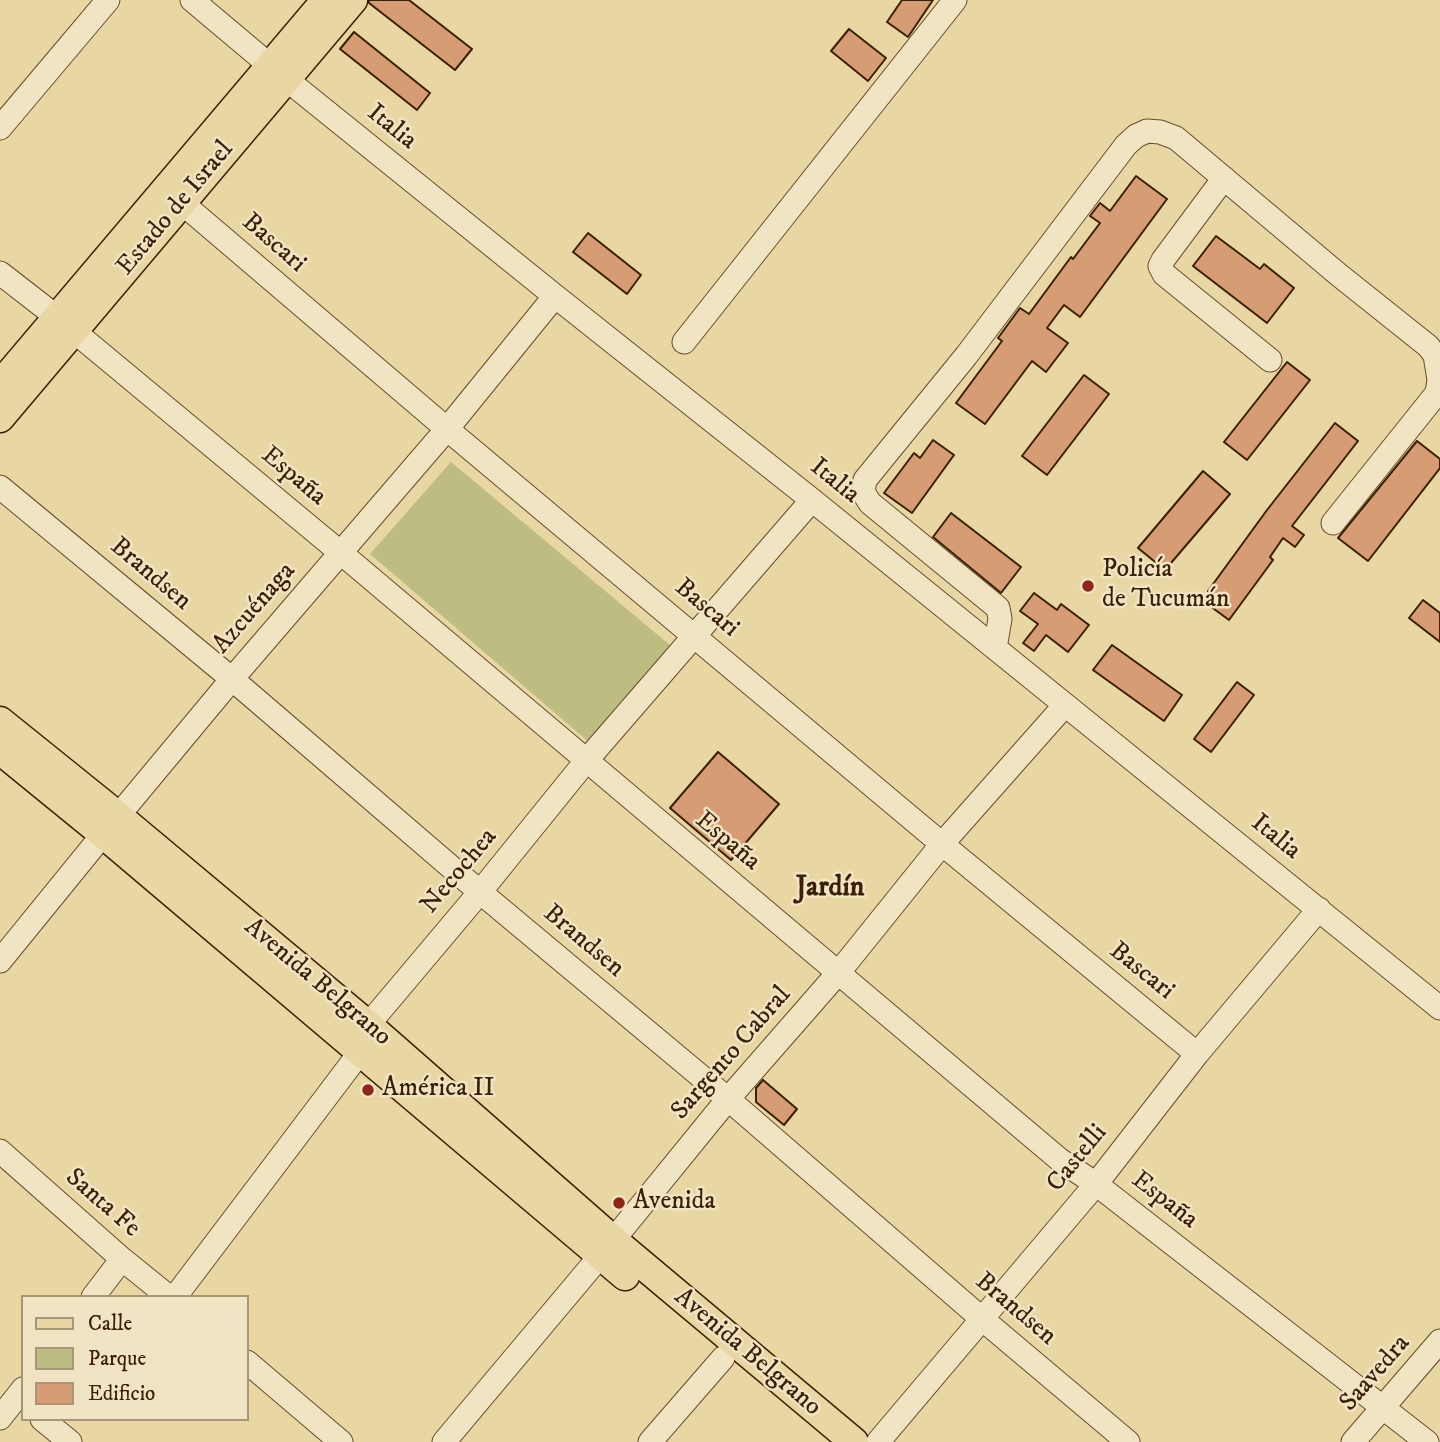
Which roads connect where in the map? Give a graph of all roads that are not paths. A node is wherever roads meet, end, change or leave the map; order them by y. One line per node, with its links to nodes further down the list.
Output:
1 (108, 0): 7 (street)
2 (192, 0): 6 (street, Italia)
3 (326, 0): 6 (main road, Estado de Israel)
4 (353, 0): 6 (main road, Estado de Israel)
5 (955, 0): 13 (street)
6 (279, 72): 9 (main road, Estado de Israel); 11 (street, Italia); 12 (main road, Estado de Israel)
7 (0, 128)
8 (1224, 178): 14 (street); 20 (street); 23 (street)
9 (182, 203): 12 (main road, Estado de Israel); 17 (street, Bascari)
10 (0, 272): 12 (street, España)
11 (555, 296): 17 (street, Azcuénaga); 19 (street, Italia)
12 (65, 324): 15 (main road, Estado de Israel); 16 (main road, Estado de Israel); 21 (street, España)
13 (684, 342)
14 (1270, 360)
15 (0, 385)
16 (0, 418)
17 (447, 429): 21 (street, Azcuénaga); 22 (street, Bascari)
18 (0, 487): 24 (street, Brandsen)
19 (812, 500): 22 (street, Necochea); 23 (street, Italia)
20 (1333, 523)
21 (341, 553): 24 (street, Azcuénaga); 28 (street, España)
22 (695, 636): 28 (street, Necochea); 30 (street, Bascari)
23 (995, 649): 25 (street, Italia)
24 (232, 679): 29 (street, Azcuénaga); 31 (street, Brandsen)
25 (1065, 705): 30 (street, Sargento Cabral); 32 (street, Italia)
26 (0, 721): 29 (main road, Avenida Belgrano)
27 (0, 750): 29 (main road, Avenida Belgrano)
28 (586, 761): 31 (street, Necochea); 34 (street, España)
29 (110, 825): 33 (street, Azcuénaga); 36 (main road, Avenida Belgrano)
30 (942, 845): 34 (street, Sargento Cabral); 37 (street, Bascari)
31 (480, 892): 36 (street, Necochea); 38 (street, Brandsen)
32 (1319, 909): 35 (street, Italia); 37 (street, Castelli)
33 (0, 961)
34 (839, 972): 38 (street, Sargento Cabral); 40 (street, España)
35 (1440, 1008)
36 (364, 1038): 41 (main road, Avenida Belgrano); 45 (street, Necochea)
37 (1197, 1055): 40 (street, Castelli)
38 (728, 1100): 41 (street, Sargento Cabral); 46 (street, Brandsen)
39 (3, 1160): 42 (street, Santa Fe)
40 (1096, 1184): 46 (street, Castelli); 51 (street, España)
41 (607, 1248): 48 (main road, Avenida Belgrano); 56 (street, Sargento Cabral); 59 (main road, Avenida Belgrano)
42 (122, 1259): 43 (street); 44 (street, Santa Fe)
43 (95, 1295)
44 (167, 1295)
45 (176, 1295)
46 (981, 1318): 60 (street, Castelli); 61 (street, Brandsen)
47 (1440, 1341): 51 (street, Saavedra)
48 (723, 1358): 57 (street); 58 (main road, Avenida Belgrano)
49 (248, 1363): 55 (street)
50 (20, 1397): 52 (street)
51 (1384, 1408): 62 (street, Saavedra); 63 (street, España)
52 (0, 1418)
53 (44, 1421): 54 (street)
54 (70, 1442)
55 (341, 1442)
56 (444, 1442)
57 (650, 1442)
58 (824, 1442)
59 (854, 1442)
60 (878, 1442)
61 (1128, 1442)
62 (1353, 1442)
63 (1427, 1442)

